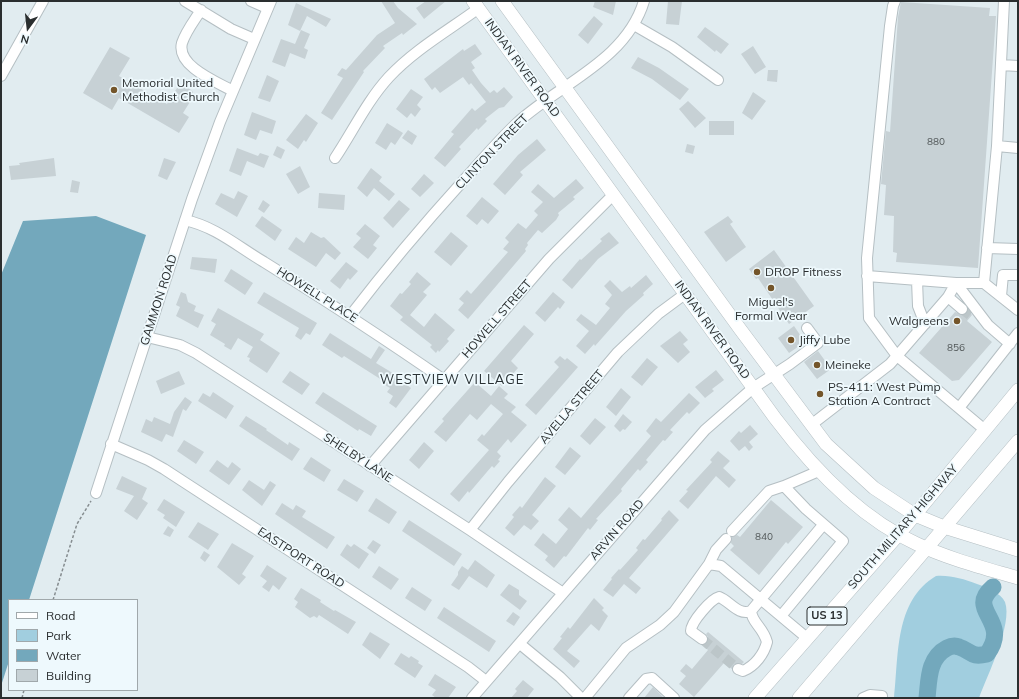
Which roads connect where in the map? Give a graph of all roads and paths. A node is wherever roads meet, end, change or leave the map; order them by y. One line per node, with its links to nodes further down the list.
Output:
1 (44, 1): 13 (street)
2 (185, 1): 10 (street)
3 (251, 1): 8 (street)
4 (502, 1): 18 (main road, INDIAN RIVER ROAD)
5 (644, 1): 11 (street, CLINTON STREET)
6 (895, 1): 28 (street)
7 (1004, 1): 14 (street)
8 (269, 5): 12 (street, GAMMON ROAD)
9 (476, 5): 20 (main road, INDIAN RIVER ROAD); 23 (street)
10 (201, 10): 12 (street); 19 (street)
11 (634, 25): 17 (street); 18 (street, CLINTON STREET)
12 (254, 40): 19 (street, GAMMON ROAD)
13 (5, 60): 16 (street)
14 (1001, 65): 15 (street); 21 (street)
15 (1018, 66)
16 (1, 76)
17 (718, 80)
18 (565, 88): 20 (street, CLINTON STREET); 47 (main road, INDIAN RIVER ROAD)
19 (233, 91): 25 (street, GAMMON ROAD)
20 (546, 100): 24 (main road, INDIAN RIVER ROAD); 38 (street, CLINTON STREET)
21 (997, 146): 22 (street); 26 (street)
22 (1018, 148)
23 (335, 158)
24 (613, 195): 33 (main road, INDIAN RIVER ROAD); 48 (street, HOWELL STREET)
25 (185, 220): 38 (street, HOWELL PLACE); 44 (street, GAMMON ROAD)
26 (987, 248): 27 (street); 30 (street)
27 (1018, 250)
28 (867, 276): 31 (street); 46 (street)
29 (1013, 277): 30 (street); 34 (street)
30 (984, 278): 32 (street); 34 (street)
31 (917, 280): 32 (street); 40 (street)
32 (956, 283): 35 (street); 41 (street)
33 (685, 294): 49 (main road, INDIAN RIVER ROAD); 63 (street, AVELLA STREET)
34 (1001, 296): 37 (street)
35 (948, 297): 36 (street); 40 (street)
36 (962, 308)
37 (1018, 310)
38 (350, 316): 48 (street, HOWELL PLACE)
39 (971, 316): 41 (street)
40 (924, 324): 46 (street)
41 (988, 325): 45 (street)
42 (807, 328): 47 (street, ARVIN ROAD)
43 (1018, 333): 45 (street)
44 (147, 337): 55 (street, GAMMON ROAD); 56 (street, SHELBY LANE)
45 (1010, 344): 51 (street)
46 (897, 356): 51 (street); 52 (street)
47 (774, 375): 49 (street, ARVIN ROAD); 52 (main road, INDIAN RIVER ROAD)
48 (444, 380): 56 (street, HOWELL STREET)
49 (753, 388): 57 (main road, INDIAN RIVER ROAD); 71 (street, ARVIN ROAD)
50 (1018, 390): 53 (main road, SOUTH MILITARY HIGHWAY / US 13)
51 (959, 408): 53 (street)
52 (810, 425): 60 (main road, INDIAN RIVER ROAD)
53 (985, 430): 60 (main road, SOUTH MILITARY HIGHWAY / US 13)
54 (1018, 441): 62 (main road, US 13)
55 (111, 444): 59 (street, GAMMON ROAD); 80 (street, EASTPORT ROAD)
56 (370, 466): 63 (street, SHELBY LANE)
57 (819, 472): 58 (street); 65 (main road, INDIAN RIVER ROAD)
58 (784, 486): 61 (street); 64 (street)
59 (96, 493): 73 (path)
60 (915, 514): 62 (main road, INDIAN RIVER ROAD); 65 (main road, SOUTH MILITARY HIGHWAY / US 13)
61 (823, 525): 72 (street); 75 (street)
62 (944, 527): 67 (main road, US 13); 68 (main road, INDIAN RIVER ROAD)
63 (470, 530): 71 (street, SHELBY LANE)
64 (732, 531)
65 (899, 534): 67 (main road, INDIAN RIVER ROAD); 76 (main road, SOUTH MILITARY HIGHWAY / US 13)
66 (726, 539): 69 (street)
67 (927, 548): 70 (main road, INDIAN RIVER ROAD); 88 (main road, US 13)
68 (1018, 550)
69 (709, 564): 72 (street); 84 (street)
70 (1018, 578)
71 (563, 593): 78 (street, ARVIN ROAD)
72 (760, 598): 74 (street); 75 (street)
73 (53, 599)
74 (750, 611): 77 (street); 79 (street)
75 (781, 616): 76 (street)
76 (807, 638): 87 (main road, SOUTH MILITARY HIGHWAY / US 13)
77 (702, 639)
78 (520, 644): 80 (street, ARVIN ROAD); 83 (street)
79 (738, 669)
80 (486, 681): 82 (street, ARVIN ROAD)
81 (882, 696): 89 (street)
82 (472, 698)
83 (581, 698)
84 (585, 698)
85 (629, 698): 86 (street)
86 (674, 698)
87 (755, 698)
88 (799, 698)
89 (863, 698)

